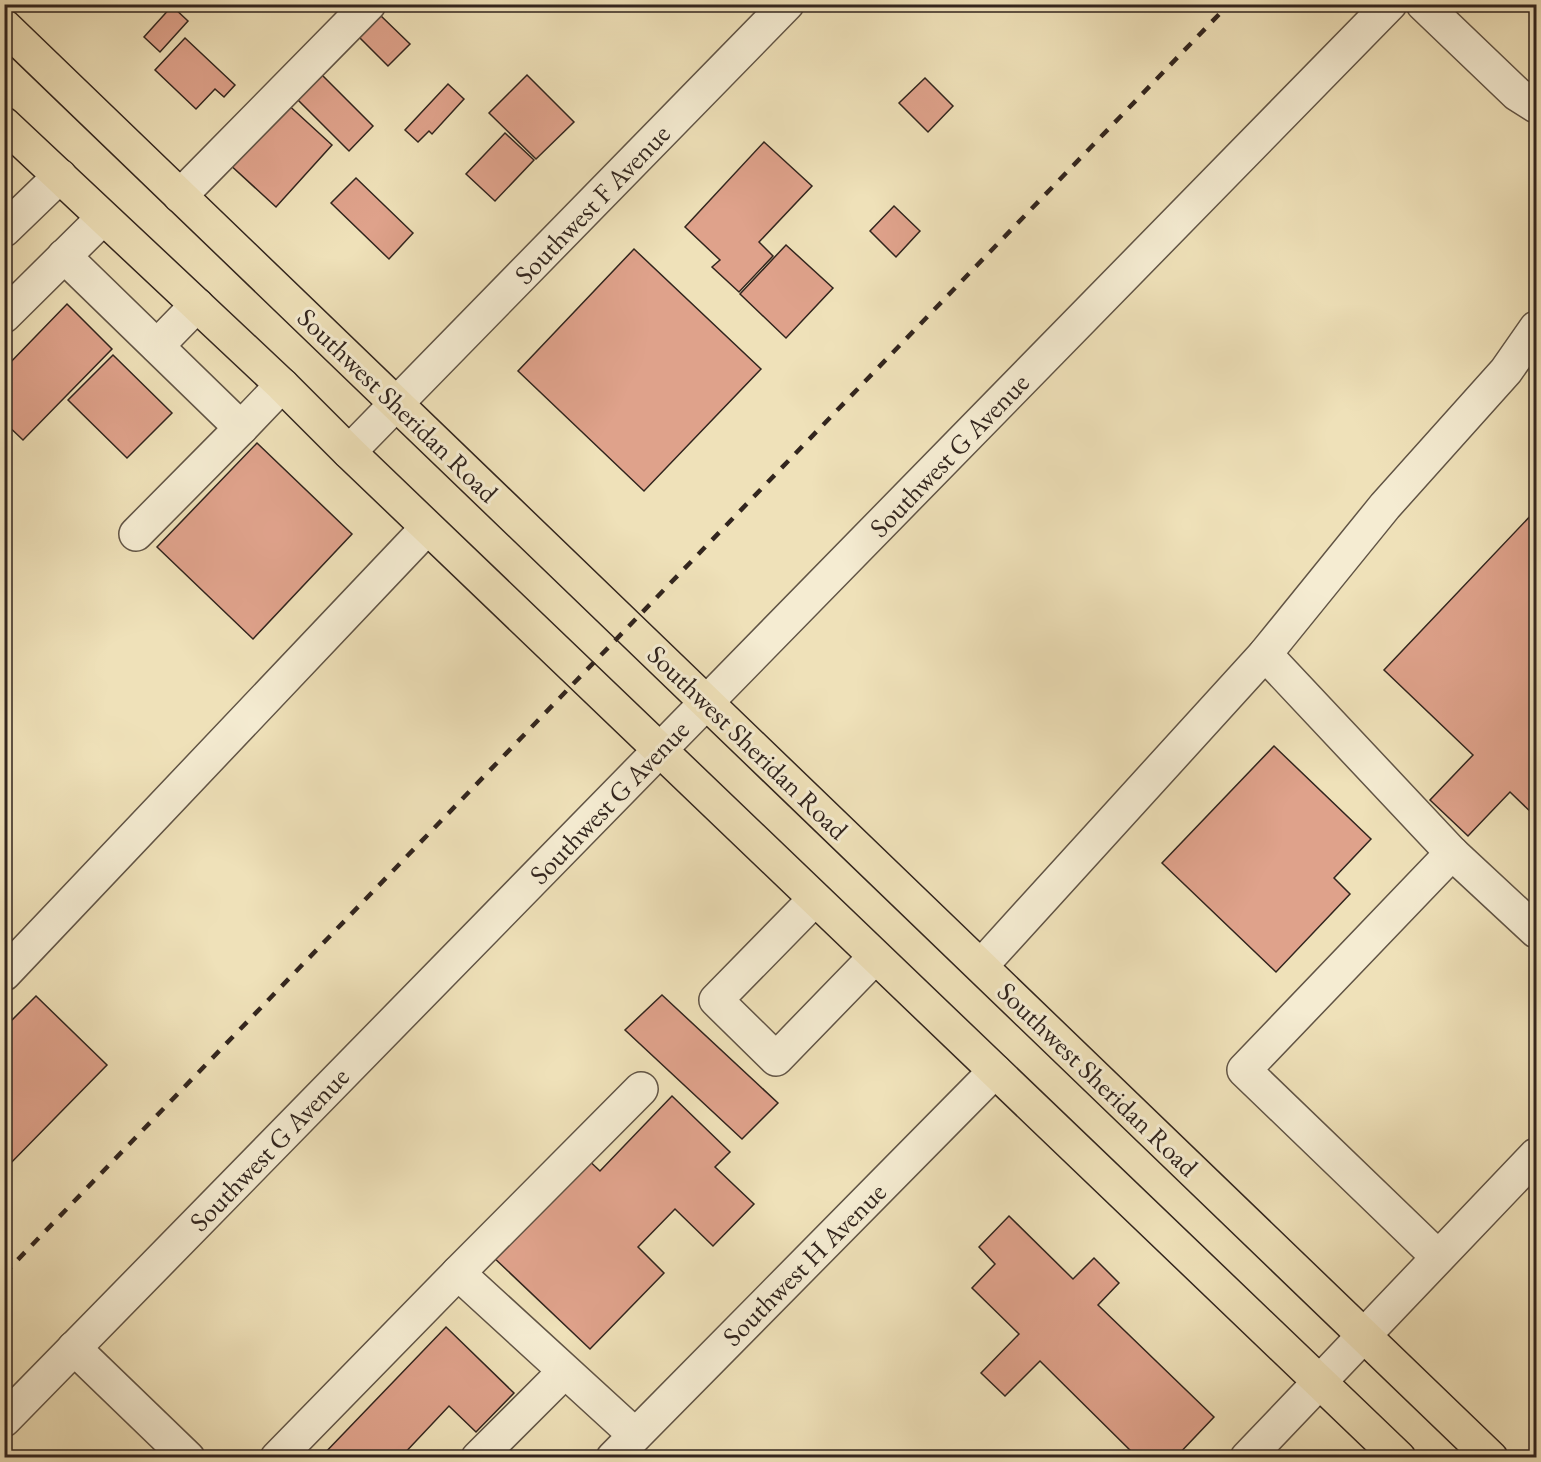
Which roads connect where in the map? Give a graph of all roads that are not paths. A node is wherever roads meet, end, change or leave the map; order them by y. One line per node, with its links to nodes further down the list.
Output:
1 (369, 4): 9 (street)
2 (787, 4): 18 (street, Southwest F Avenue)
3 (1390, 4): 24 (street, Southwest G Avenue)
4 (1423, 4): 6 (street)
5 (4, 27): 9 (main road, Southwest Sheridan Road)
6 (1536, 106)
7 (8, 133): 8 (main road)
8 (60, 176): 10 (main road); 11 (street)
9 (180, 196): 18 (main road, Southwest Sheridan Road)
10 (103, 218): 12 (street); 13 (main road)
11 (4, 230)
12 (64, 256): 14 (street); 16 (street)
13 (197, 305): 16 (street); 17 (main road)
14 (4, 316)
15 (1536, 328): 23 (street)
16 (157, 346): 19 (street)
17 (282, 385): 19 (street); 20 (main road)
18 (396, 404): 20 (street, Southwest F Avenue); 24 (main road, Southwest Sheridan Road)
19 (241, 428): 22 (street)
20 (348, 452): 21 (main road)
21 (427, 528): 25 (main road); 31 (street)
22 (136, 534)
23 (1265, 654): 26 (street); 30 (street)
24 (706, 702): 25 (street, Southwest G Avenue); 30 (main road, Southwest Sheridan Road)
25 (660, 750): 27 (main road); 38 (street, Southwest G Avenue)
26 (1452, 853): 28 (street); 35 (street)
27 (815, 899): 29 (main road); 29 (street)
28 (1536, 931)
29 (875, 957): 32 (main road)
30 (981, 966): 37 (main road, Southwest Sheridan Road)
31 (4, 974)
32 (995, 1071): 40 (main road); 42 (street, Southwest H Avenue)
33 (641, 1089): 36 (street)
34 (1536, 1155): 35 (street)
35 (1438, 1257): 37 (street)
36 (458, 1273): 39 (street); 44 (street)
37 (1364, 1335): 40 (street); 48 (main road, Southwest Sheridan Road)
38 (74, 1348): 41 (street, Southwest G Avenue); 43 (street)
39 (564, 1372): 42 (street); 45 (street)
40 (1319, 1381): 46 (street); 47 (main road)
41 (4, 1420)
42 (624, 1446)
43 (188, 1458)
44 (277, 1458)
45 (478, 1458)
46 (1247, 1458)
47 (1399, 1458)
48 (1491, 1458)

